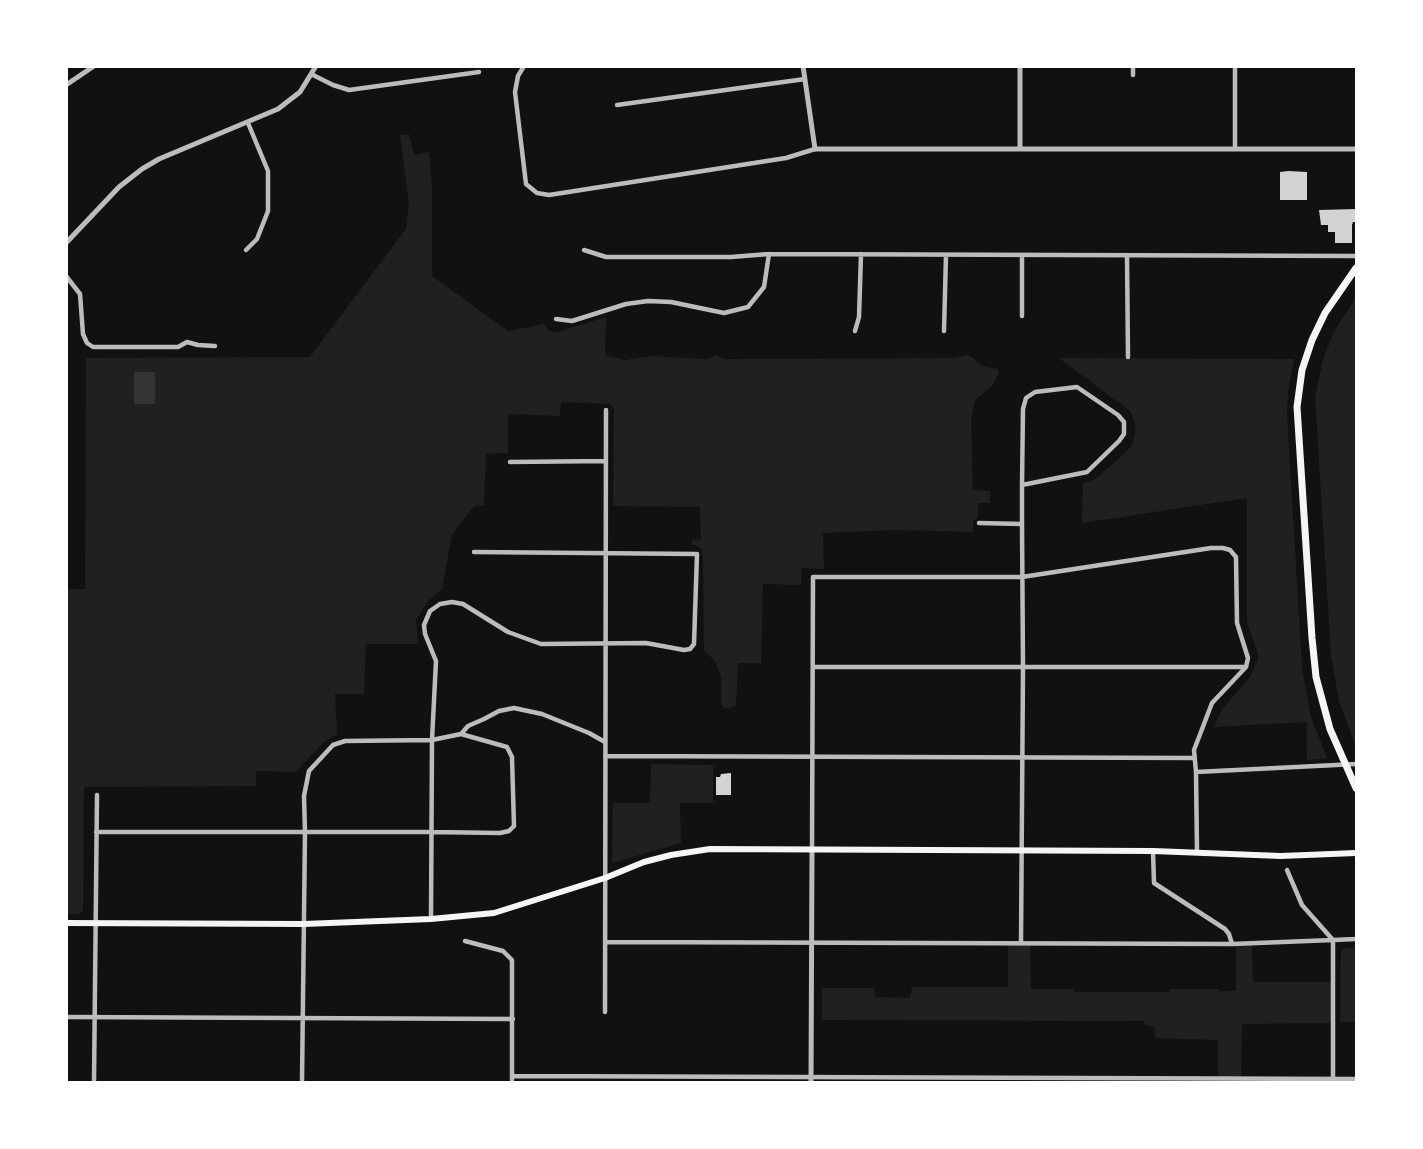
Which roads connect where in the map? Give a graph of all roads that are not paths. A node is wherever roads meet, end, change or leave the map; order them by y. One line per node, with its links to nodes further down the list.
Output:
1 (94, 66): 12 (street)
2 (316, 66): 9 (street)
3 (524, 66): 15 (street)
4 (803, 66): 11 (street)
5 (1020, 66): 16 (street)
6 (1133, 66): 10 (street)
7 (1235, 66): 17 (street)
8 (479, 72): 9 (street)
9 (313, 75): 14 (street)
10 (1133, 75)
11 (805, 79): 13 (street); 15 (street)
12 (66, 85)
13 (617, 105)
14 (248, 123): 19 (street); 20 (street)
15 (815, 149): 16 (street)
16 (1020, 149): 17 (street)
17 (1235, 149): 18 (street)
18 (1356, 149)
19 (66, 243)
20 (246, 250)
21 (584, 250): 22 (street)
22 (769, 254): 23 (street); 31 (street)
23 (861, 254): 24 (street); 32 (street)
24 (946, 255): 25 (street); 33 (street)
25 (1022, 255): 26 (street); 30 (street)
26 (1127, 255): 27 (street); 35 (street)
27 (1356, 256)
28 (1356, 268): 58 (main road)
29 (66, 276): 34 (street)
30 (1023, 316)
31 (556, 319)
32 (855, 331)
33 (944, 331)
34 (215, 346)
35 (1128, 357)
36 (606, 410): 37 (street)
37 (606, 461): 38 (street); 43 (street)
38 (510, 462)
39 (1022, 485): 39 (street); 41 (street)
40 (979, 523): 41 (street)
41 (1022, 524): 44 (street)
42 (474, 552): 43 (street)
43 (606, 553): 45 (street); 45 (street)
44 (1023, 577): 46 (street); 47 (street); 48 (street)
45 (606, 642): 50 (street); 51 (street)
46 (813, 667): 48 (street); 53 (street)
47 (1247, 667): 48 (street); 54 (street)
48 (1023, 668): 55 (street)
49 (461, 734): 50 (street); 51 (street); 62 (street)
50 (432, 740): 61 (street); 62 (street)
51 (606, 743): 52 (street)
52 (605, 756): 53 (street); 69 (street)
53 (812, 757): 55 (street); 63 (street)
54 (1193, 758): 55 (street); 57 (street)
55 (1022, 759): 64 (street)
56 (1356, 764): 57 (street)
57 (1196, 772): 66 (street)
58 (1356, 788)
59 (97, 795): 60 (street)
60 (96, 832): 61 (street); 72 (street)
61 (305, 832): 62 (street); 73 (street)
62 (432, 832): 70 (street)
63 (812, 850): 64 (main road); 69 (main road); 78 (street)
64 (1021, 851): 65 (main road); 79 (street)
65 (1153, 851): 66 (main road); 80 (street)
66 (1197, 852): 67 (main road)
67 (1356, 853)
68 (1287, 870): 75 (street)
69 (605, 878): 70 (main road); 77 (street)
70 (431, 919): 73 (main road)
71 (66, 923): 72 (main road)
72 (95, 923): 73 (main road); 83 (street)
73 (304, 924): 84 (street)
74 (1356, 939): 75 (street)
75 (1333, 940): 80 (street); 86 (street)
76 (465, 941): 85 (street)
77 (605, 942): 78 (street); 81 (street)
78 (812, 942): 79 (street); 89 (street)
79 (1021, 943): 80 (street)
80 (1232, 944)
81 (605, 1012)
82 (66, 1017): 83 (street)
83 (95, 1017): 84 (street); 92 (street)
84 (302, 1019): 85 (street); 93 (street)
85 (513, 1019): 87 (street)
86 (1333, 1078): 88 (street); 91 (street)
87 (512, 1079): 89 (street)
88 (1356, 1079)
89 (811, 1080): 90 (street)
90 (1020, 1080): 91 (street)
91 (1230, 1080)
92 (94, 1083)
93 (302, 1083)

